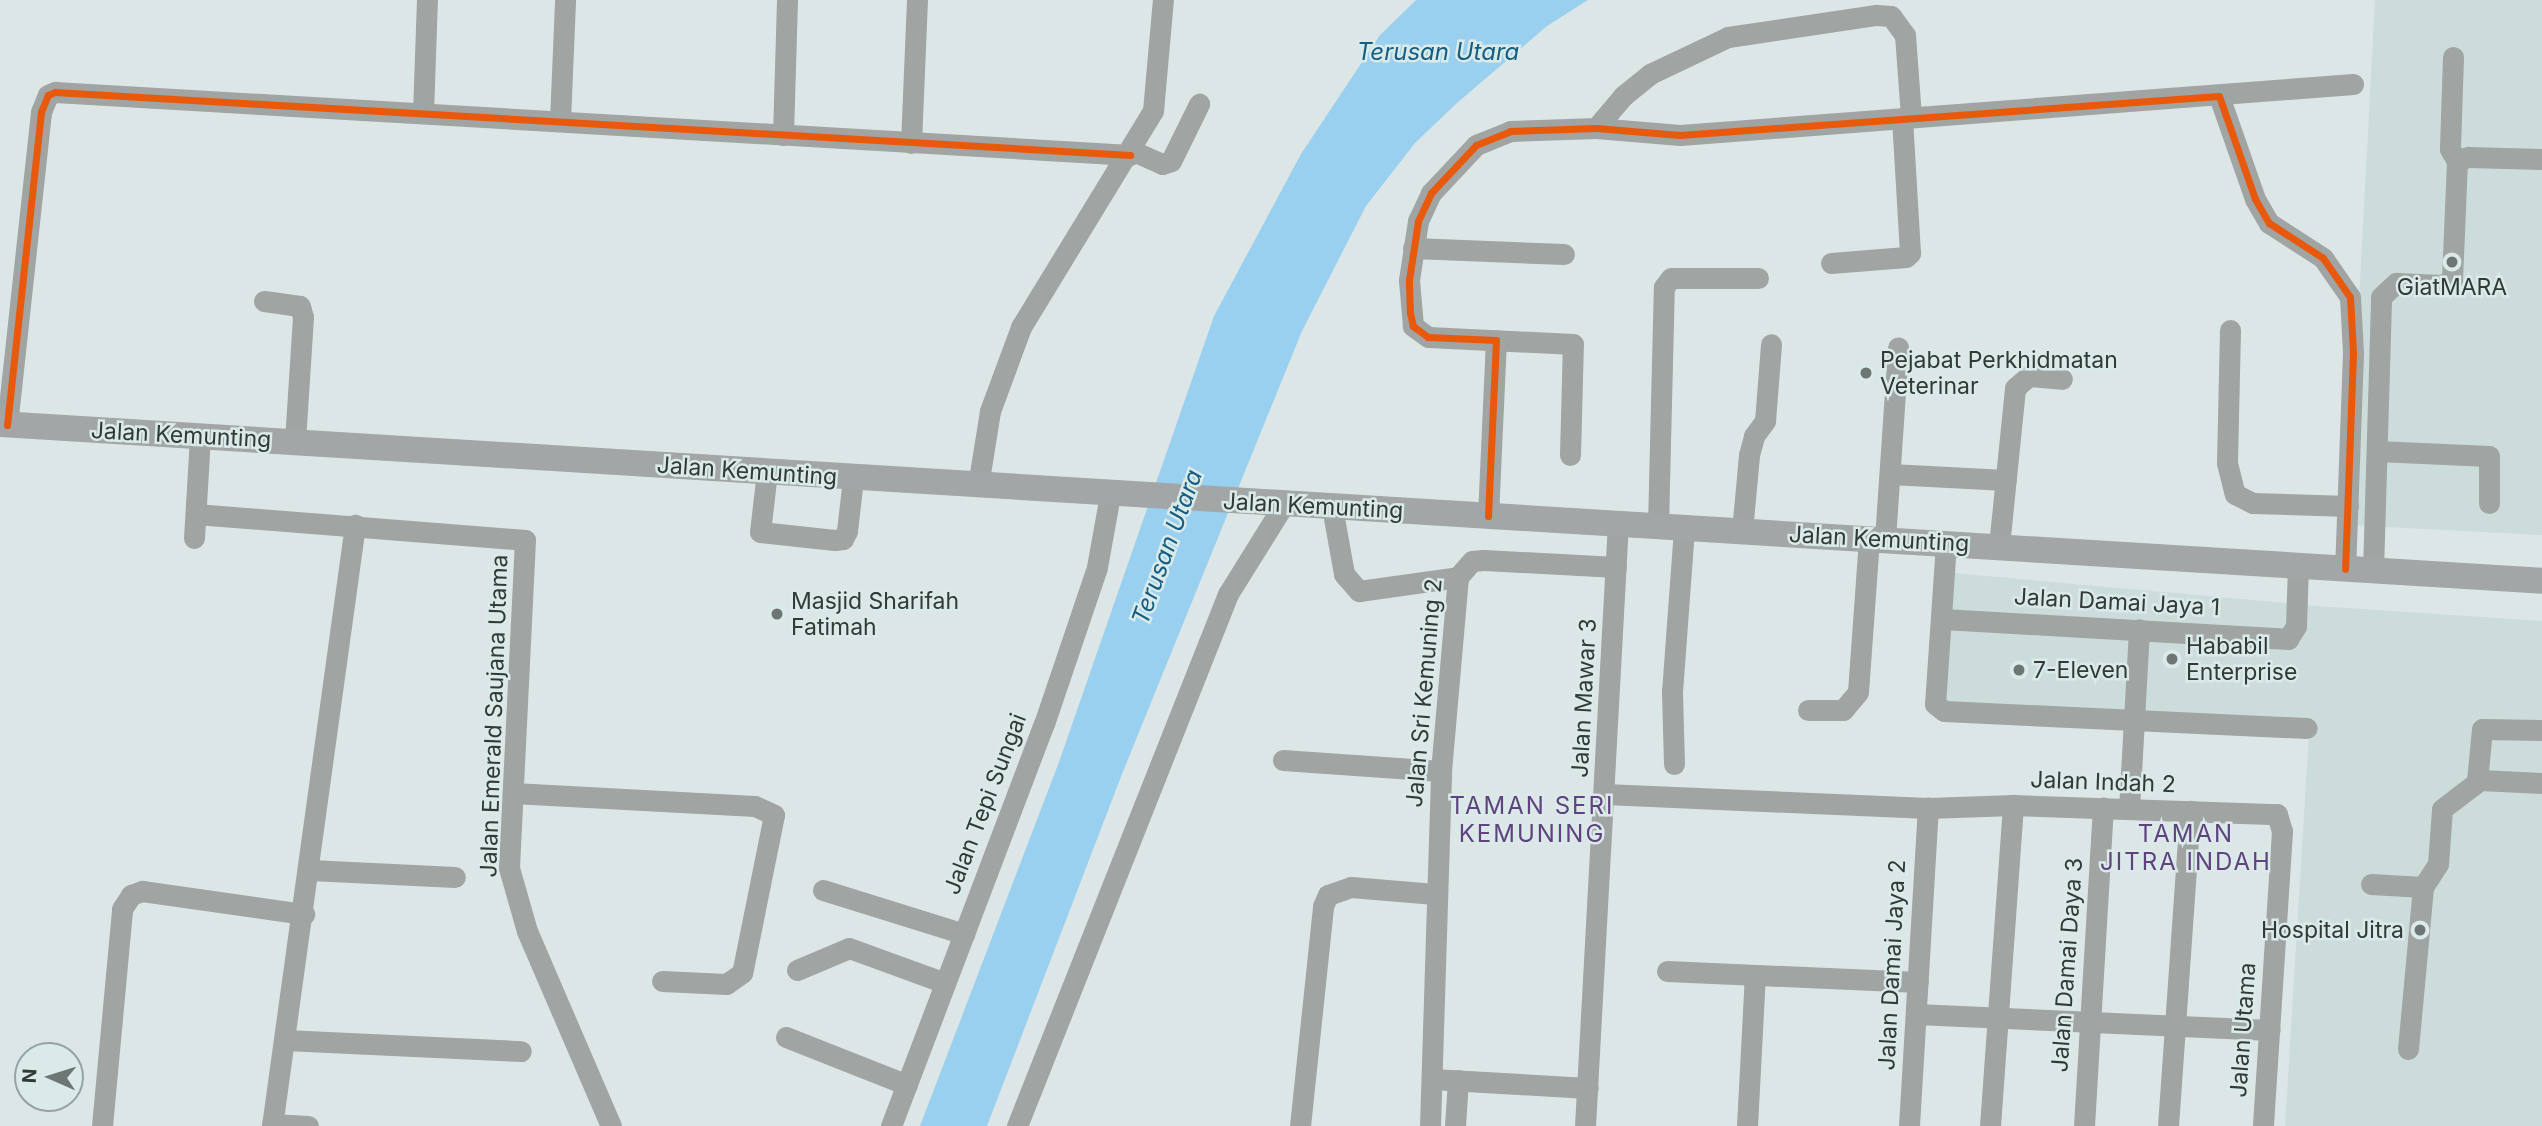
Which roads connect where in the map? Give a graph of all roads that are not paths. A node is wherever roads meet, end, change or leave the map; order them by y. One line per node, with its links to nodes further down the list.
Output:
1 (427, 0): 10 (street)
2 (565, 0): 12 (street)
3 (787, 0): 14 (street)
4 (917, 0): 15 (street)
5 (1163, 0): 16 (street)
6 (2453, 57): 18 (street)
7 (2353, 84): 8 (street)
8 (2219, 96): 11 (street); 42 (street)
9 (1199, 104): 16 (street)
10 (423, 113): 12 (street); 29 (street)
11 (1906, 117): 13 (street); 13 (street); 21 (street)
12 (561, 121): 14 (street)
13 (1596, 128): 19 (street)
14 (783, 135): 15 (street)
15 (911, 143): 16 (street)
16 (1132, 153): 38 (street)
17 (2542, 159): 18 (street)
18 (2457, 161): 32 (street)
19 (1413, 248): 20 (street); 25 (street)
20 (1564, 254)
21 (1831, 263)
22 (1758, 278): 48 (street)
23 (264, 301): 31 (street)
24 (2230, 330): 42 (street)
25 (1496, 340): 33 (street); 45 (street)
26 (1771, 344): 49 (street)
27 (1898, 347): 35 (street)
28 (2062, 379): 37 (street)
29 (4, 424): 30 (main road, Jalan Kemunting)
30 (200, 436): 31 (main road, Jalan Kemunting); 44 (street)
31 (295, 441): 34 (main road, Jalan Kemunting)
32 (2377, 451): 40 (street); 57 (street)
33 (1570, 455)
34 (767, 472): 36 (main road, Jalan Kemunting); 36 (street)
35 (1890, 474): 37 (street); 51 (street)
36 (853, 478): 38 (main road, Jalan Kemunting)
37 (2006, 480): 53 (street)
38 (978, 486): 39 (main road, Jalan Kemunting)
39 (1119, 496): 41 (main road, Jalan Kemunting); 86 (street, Jalan Tepi Sungai)
40 (2489, 503)
41 (1284, 504): 43 (main road, Jalan Kemunting); 111 (street)
42 (2348, 506): 56 (street)
43 (1332, 507): 45 (main road, Jalan Kemunting); 58 (street)
44 (196, 514): 47 (street); 50 (street)
45 (1488, 516): 46 (main road, Jalan Kemunting)
46 (1618, 523): 48 (main road, Jalan Kemunting); 55 (street, Jalan Mawar 3)
47 (355, 525): 71 (street, Jalan Emerald Saujana Utama); 79 (street)
48 (1671, 527): 49 (main road, Jalan Kemunting); 67 (street)
49 (1742, 531): 51 (main road, Jalan Kemunting)
50 (194, 538)
51 (1877, 539): 52 (main road, Jalan Kemunting); 62 (street)
52 (1946, 542): 53 (main road, Jalan Kemunting); 60 (street)
53 (1999, 546): 54 (main road, Jalan Kemunting)
54 (2298, 566): 56 (main road, Jalan Kemunting); 61 (street, Jalan Damai Jaya 1)
55 (1616, 567): 58 (street, Jalan Sri Kemuning 2); 72 (street, Jalan Mawar 3)
56 (2345, 569): 57 (main road, Jalan Kemunting)
57 (2373, 571): 59 (main road, Jalan Kemunting)
58 (1458, 577): 68 (street, Jalan Sri Kemuning 2)
59 (2542, 581)
60 (1942, 619): 61 (street, Jalan Damai Jaya 1); 63 (street)
61 (2139, 629): 63 (street)
62 (1808, 710)
63 (2134, 719): 64 (street); 76 (street)
64 (2307, 728)
65 (2542, 730): 69 (street)
66 (1283, 760): 68 (street)
67 (1674, 764)
68 (1441, 771): 84 (street, Jalan Sri Kemuning 2)
69 (2477, 781): 70 (street); 82 (street)
70 (2542, 783)
71 (513, 793): 90 (street); 109 (street, Jalan Emerald Saujana Utama)
72 (1605, 794): 74 (street, Jalan Indah 2); 105 (street, Jalan Mawar 3)
73 (2013, 805): 74 (street, Jalan Indah 2); 75 (street, Jalan Indah 2); 94 (street)
74 (1928, 808): 91 (street, Jalan Damai Jaya 2)
75 (2103, 808): 76 (street, Jalan Indah 2); 95 (street, Jalan Damai Daya 3)
76 (2129, 809): 77 (street, Jalan Indah 2)
77 (2190, 811): 78 (street, Jalan Indah 2); 96 (street)
78 (2277, 814): 97 (street, Jalan Utama)
79 (310, 870): 80 (street); 85 (street)
80 (455, 877)
81 (2371, 884): 82 (street)
82 (2423, 887): 100 (street)
83 (823, 890): 86 (street)
84 (1435, 894): 102 (street, Jalan Sri Kemuning 2); 112 (street)
85 (303, 914): 99 (street); 107 (street)
86 (964, 934): 92 (street, Jalan Tepi Sungai)
87 (797, 970): 92 (street)
88 (1667, 971): 89 (street)
89 (1755, 975): 91 (street); 116 (street)
90 (662, 981)
91 (1918, 982): 93 (street, Jalan Damai Jaya 2)
92 (945, 983): 104 (street, Jalan Tepi Sungai)
93 (1916, 1014): 94 (street); 117 (street, Jalan Damai Jaya 2)
94 (1998, 1017): 95 (street); 118 (street)
95 (2090, 1022): 96 (street); 119 (street, Jalan Damai Daya 3)
96 (2175, 1025): 97 (street); 120 (street)
97 (2270, 1030): 121 (street, Jalan Utama)
98 (786, 1037): 104 (street)
99 (285, 1040): 101 (street); 106 (street)
100 (2408, 1049)
101 (521, 1051)
102 (1432, 1079): 103 (street); 113 (street, Jalan Sri Kemuning 2)
103 (1458, 1080): 105 (street); 114 (street)
104 (906, 1085): 110 (street, Jalan Tepi Sungai)
105 (1588, 1088): 115 (street, Jalan Mawar 3)
106 (272, 1125): 108 (street)
107 (102, 1126)
108 (308, 1126)
109 (611, 1126)
110 (891, 1126)
111 (1017, 1126)
112 (1300, 1126)
113 (1430, 1126)
114 (1455, 1126)
115 (1585, 1126)
116 (1747, 1126)
117 (1909, 1126)
118 (1990, 1126)
119 (2084, 1126)
120 (2168, 1126)
121 (2263, 1126)

